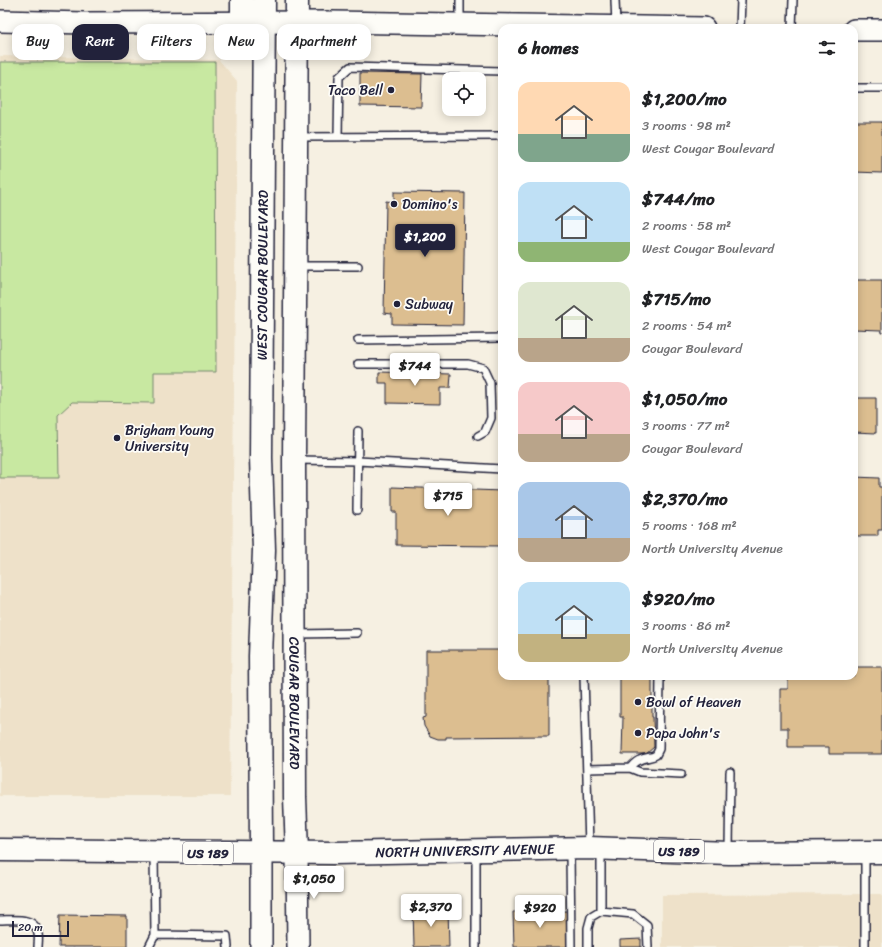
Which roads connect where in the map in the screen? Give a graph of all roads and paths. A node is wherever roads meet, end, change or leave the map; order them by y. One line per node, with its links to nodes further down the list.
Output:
1 (242, 0): 9 (main road)
2 (264, 0): 10 (main road, WEST COUGAR BOULEVARD)
3 (297, 0): 11 (main road)
4 (460, 0): 15 (lane)
5 (615, 0): 12 (lane)
6 (741, 0): 13 (lane)
7 (793, 0): 14 (lane)
8 (0, 21): 9 (main road)
9 (242, 22): 10 (main road)
10 (264, 22): 11 (main road); 51 (main road, WEST COUGAR BOULEVARD)
11 (296, 22): 15 (main road); 24 (main road)
12 (611, 24)
13 (740, 24)
14 (792, 24)
15 (460, 25): 16 (main road)
16 (498, 26)
17 (858, 30): 18 (main road)
18 (882, 30)
19 (498, 71): 22 (lane)
20 (858, 88): 21 (lane)
21 (882, 88)
22 (338, 136): 23 (lane); 24 (lane)
23 (498, 136)
24 (296, 137): 25 (main road)
25 (295, 266): 26 (lane); 32 (main road)
26 (358, 266)
27 (498, 338): 28 (lane)
28 (358, 340)
29 (358, 364): 31 (lane)
30 (358, 431): 33 (lane)
31 (478, 436)
32 (294, 460): 33 (lane); 37 (main road, COUGAR BOULEVARD)
33 (358, 461): 34 (lane); 35 (lane)
34 (498, 469)
35 (358, 510)
36 (358, 633): 37 (lane)
37 (294, 634): 52 (main road, COUGAR BOULEVARD)
38 (581, 680): 41 (lane)
39 (584, 680): 41 (lane)
40 (660, 680): 42 (lane)
41 (585, 684): 43 (lane)
42 (630, 768): 43 (lane); 45 (lane)
43 (587, 769): 46 (lane)
44 (730, 772): 53 (lane)
45 (681, 774)
46 (587, 849): 48 (main road, NORTH UNIVERSITY AVENUE / US 189); 53 (main road, NORTH UNIVERSITY AVENUE / US 189); 54 (lane); 63 (lane)
47 (0, 850): 49 (main road, NORTH UNIVERSITY AVENUE / US 189)
48 (476, 851): 52 (main road, NORTH UNIVERSITY AVENUE / US 189); 62 (lane)
49 (154, 852): 51 (main road, NORTH UNIVERSITY AVENUE / US 189); 56 (lane)
50 (873, 852): 53 (main road, NORTH UNIVERSITY AVENUE / US 189); 66 (lane)
51 (261, 853): 52 (main road, NORTH UNIVERSITY AVENUE / US 189); 60 (main road)
52 (298, 853): 61 (main road, COUGAR BOULEVARD)
53 (729, 853)
54 (601, 911): 64 (lane); 65 (lane)
55 (0, 920): 57 (lane)
56 (155, 935): 58 (lane); 59 (lane)
57 (38, 947)
58 (149, 947)
59 (228, 947)
60 (261, 947)
61 (298, 947)
62 (476, 947)
63 (571, 947)
64 (588, 947)
65 (648, 947)
66 (865, 947)

